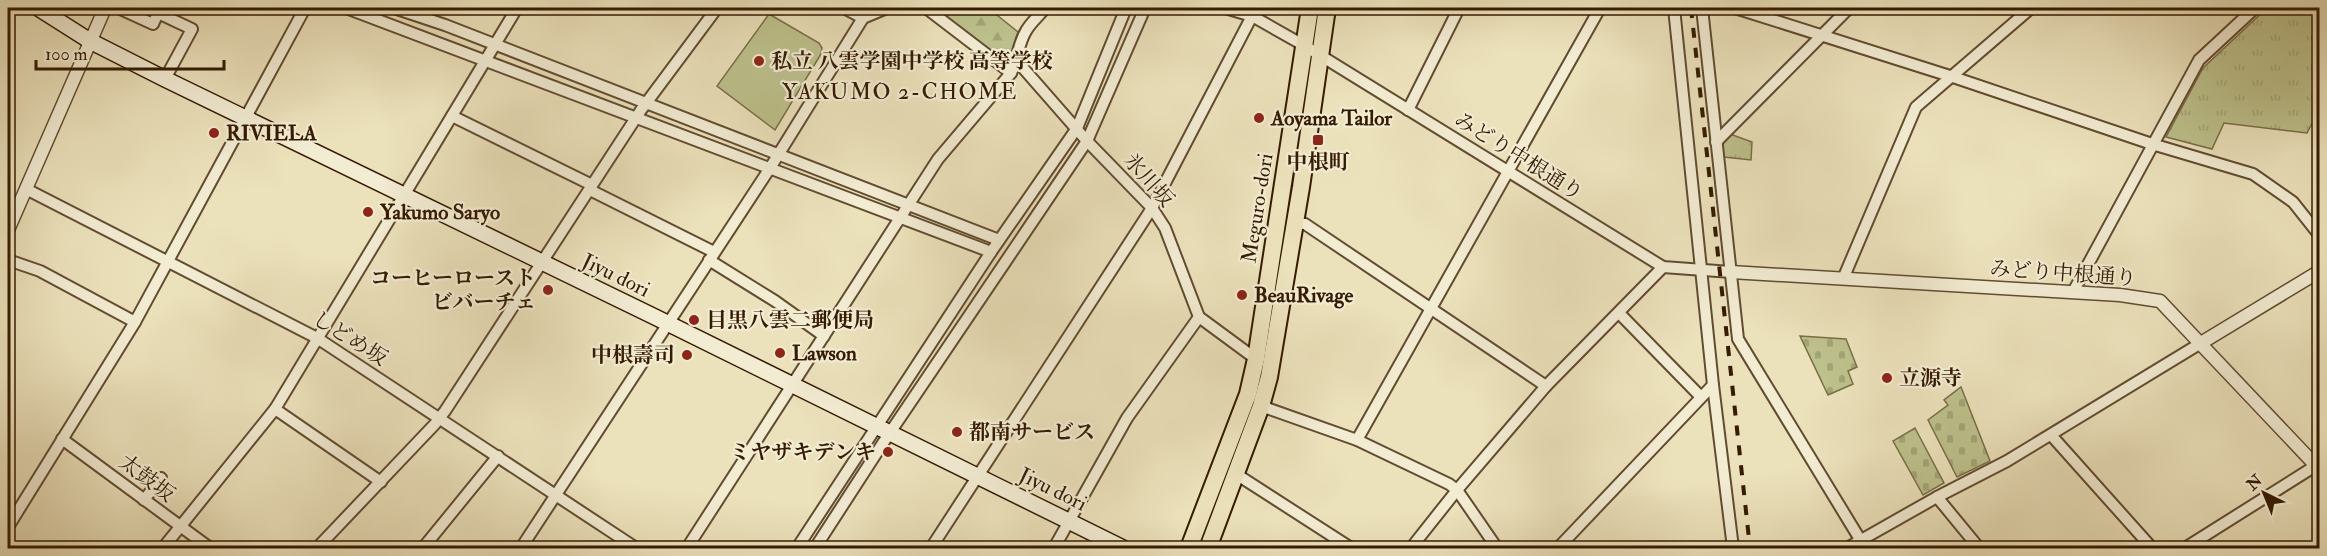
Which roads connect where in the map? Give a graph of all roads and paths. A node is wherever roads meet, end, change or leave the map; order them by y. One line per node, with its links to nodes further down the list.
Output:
1 (38, 8): 29 (main road, Jiyu dori)
2 (105, 8): 29 (street)
3 (118, 8): 36 (street)
4 (305, 8): 41 (street)
5 (346, 8): 32 (street)
6 (394, 8): 30 (street)
7 (517, 8): 30 (street)
8 (717, 8): 37 (street)
9 (844, 8): 27 (street)
10 (887, 8): 27 (street)
11 (926, 8): 34 (street)
12 (1045, 8): 33 (street)
13 (1126, 8): 42 (street)
14 (1145, 8): 43 (street)
15 (1225, 8): 26 (street, みどり中根通り)
16 (1310, 8): 31 (main road, Meguro-dori)
17 (1327, 8): 31 (main road, Meguro-dori)
18 (1459, 8): 38 (street)
19 (1600, 8): 48 (street)
20 (1674, 8): 65 (street)
21 (1702, 8): 44 (street)
22 (1735, 8): 28 (street)
23 (1849, 8): 28 (street)
24 (2031, 8): 35 (street)
25 (2255, 8): 45 (street)
26 (1252, 16): 31 (street, みどり中根通り); 53 (street)
27 (863, 18): 46 (street)
28 (1823, 35): 35 (street); 44 (street)
29 (90, 41): 36 (main road, Jiyu dori); 50 (street)
30 (495, 45): 32 (street); 37 (street)
31 (1312, 51): 38 (street, みどり中根通り); 55 (main road, Meguro-dori); 78 (main road, Meguro-dori)
32 (485, 61): 39 (street); 40 (street)
33 (1017, 61): 34 (street); 42 (street, 氷川坂)
34 (1011, 73): 52 (street)
35 (1953, 76): 45 (street); 68 (street)
36 (165, 79): 41 (main road, Jiyu dori)
37 (647, 103): 40 (street); 46 (street)
38 (1408, 110): 48 (street, みどり中根通り)
39 (452, 116): 49 (street); 51 (street)
40 (636, 118): 47 (street); 49 (street)
41 (245, 119): 51 (main road, Jiyu dori); 62 (street)
42 (1077, 128): 43 (street, 氷川坂); 58 (street)
43 (1087, 141): 53 (street, 氷川坂); 86 (street)
44 (1716, 142): 67 (street)
45 (2152, 144): 57 (street); 69 (street)
46 (778, 154): 47 (street); 52 (street)
47 (770, 168): 54 (street); 60 (street)
48 (1508, 172): 64 (street, みどり中根通り); 70 (street)
49 (591, 188): 60 (street); 63 (street)
50 (26, 189): 56 (street); 62 (street, しどめ坂)
51 (404, 196): 63 (main road, Jiyu dori); 76 (street)
52 (908, 204): 54 (street); 58 (street)
53 (1152, 208): 72 (street, 氷川坂); 93 (street)
54 (901, 218): 59 (street); 75 (street)
55 (1294, 223): 70 (street); 83 (main road, Meguro-dori)
56 (8, 230)
57 (2319, 236)
58 (999, 240): 59 (street)
59 (991, 252): 86 (street)
60 (712, 256): 74 (street); 75 (street)
61 (8, 260): 73 (street)
62 (168, 261): 73 (street); 76 (street, しどめ坂)
63 (543, 262): 74 (main road, Jiyu dori); 85 (street)
64 (1663, 267): 65 (street, みどり中根通り); 71 (street)
65 (1708, 271): 67 (street, みどり中根通り); 79 (street)
66 (2319, 271): 77 (street)
67 (1731, 272): 68 (street, みどり中根通り); 103 (street)
68 (1844, 279): 69 (street, みどり中根通り)
69 (2073, 292): 77 (street, みどり中根通り)
70 (1432, 309): 81 (street); 89 (street)
71 (1619, 313): 81 (street); 82 (street)
72 (1199, 317): 78 (street); 100 (street)
73 (135, 322): 88 (street)
74 (667, 323): 80 (main road, Jiyu dori); 97 (street)
75 (824, 336): 80 (street)
76 (317, 338): 84 (street); 85 (street, しどめ坂)
77 (2201, 343): 87 (street); 91 (street, みどり中根通り)
78 (1256, 359): 116 (main road, Meguro-dori)
79 (1713, 385): 82 (street); 122 (street)
80 (790, 386): 86 (main road, Jiyu dori); 110 (street)
81 (1546, 386): 96 (street)
82 (1701, 397): 121 (street)
83 (1261, 406): 89 (street); 92 (main road, Meguro-dori)
84 (275, 409): 95 (street); 102 (street)
85 (439, 419): 90 (street, しどめ坂); 95 (street)
86 (883, 430): 93 (main road, Jiyu dori); 111 (street); 112 (street)
87 (2051, 435): 98 (street); 125 (street)
88 (62, 439): 99 (street, 太鼓坂); 101 (street)
89 (1357, 440): 96 (street)
90 (498, 456): 97 (street, しどめ坂); 107 (street)
91 (2318, 466): 126 (street)
92 (1236, 474): 117 (main road, Meguro-dori); 118 (street)
93 (978, 476): 100 (main road, Jiyu dori); 113 (street)
94 (161, 478): 99 (street)
95 (381, 482): 106 (street)
96 (1457, 490): 119 (street); 120 (street)
97 (554, 495): 108 (street); 109 (street, しどめ坂)
98 (1937, 497): 103 (street); 124 (street)
99 (144, 500): 102 (street, 太鼓坂)
100 (1069, 520): 114 (street); 115 (main road, Jiyu dori)
101 (8, 526)
102 (180, 526): 104 (street); 105 (street, 太鼓坂)
103 (1861, 540): 123 (street)
104 (163, 549)
105 (210, 549)
106 (317, 549)
107 (423, 549)
108 (521, 549)
109 (636, 549)
110 (687, 549)
111 (797, 549)
112 (815, 549)
113 (932, 549)
114 (1054, 549)
115 (1123, 549)
116 (1189, 549)
117 (1208, 549)
118 (1351, 549)
119 (1411, 549)
120 (1497, 549)
121 (1558, 549)
122 (1733, 549)
123 (1847, 549)
124 (1979, 549)
125 (2152, 549)
126 (2185, 549)

